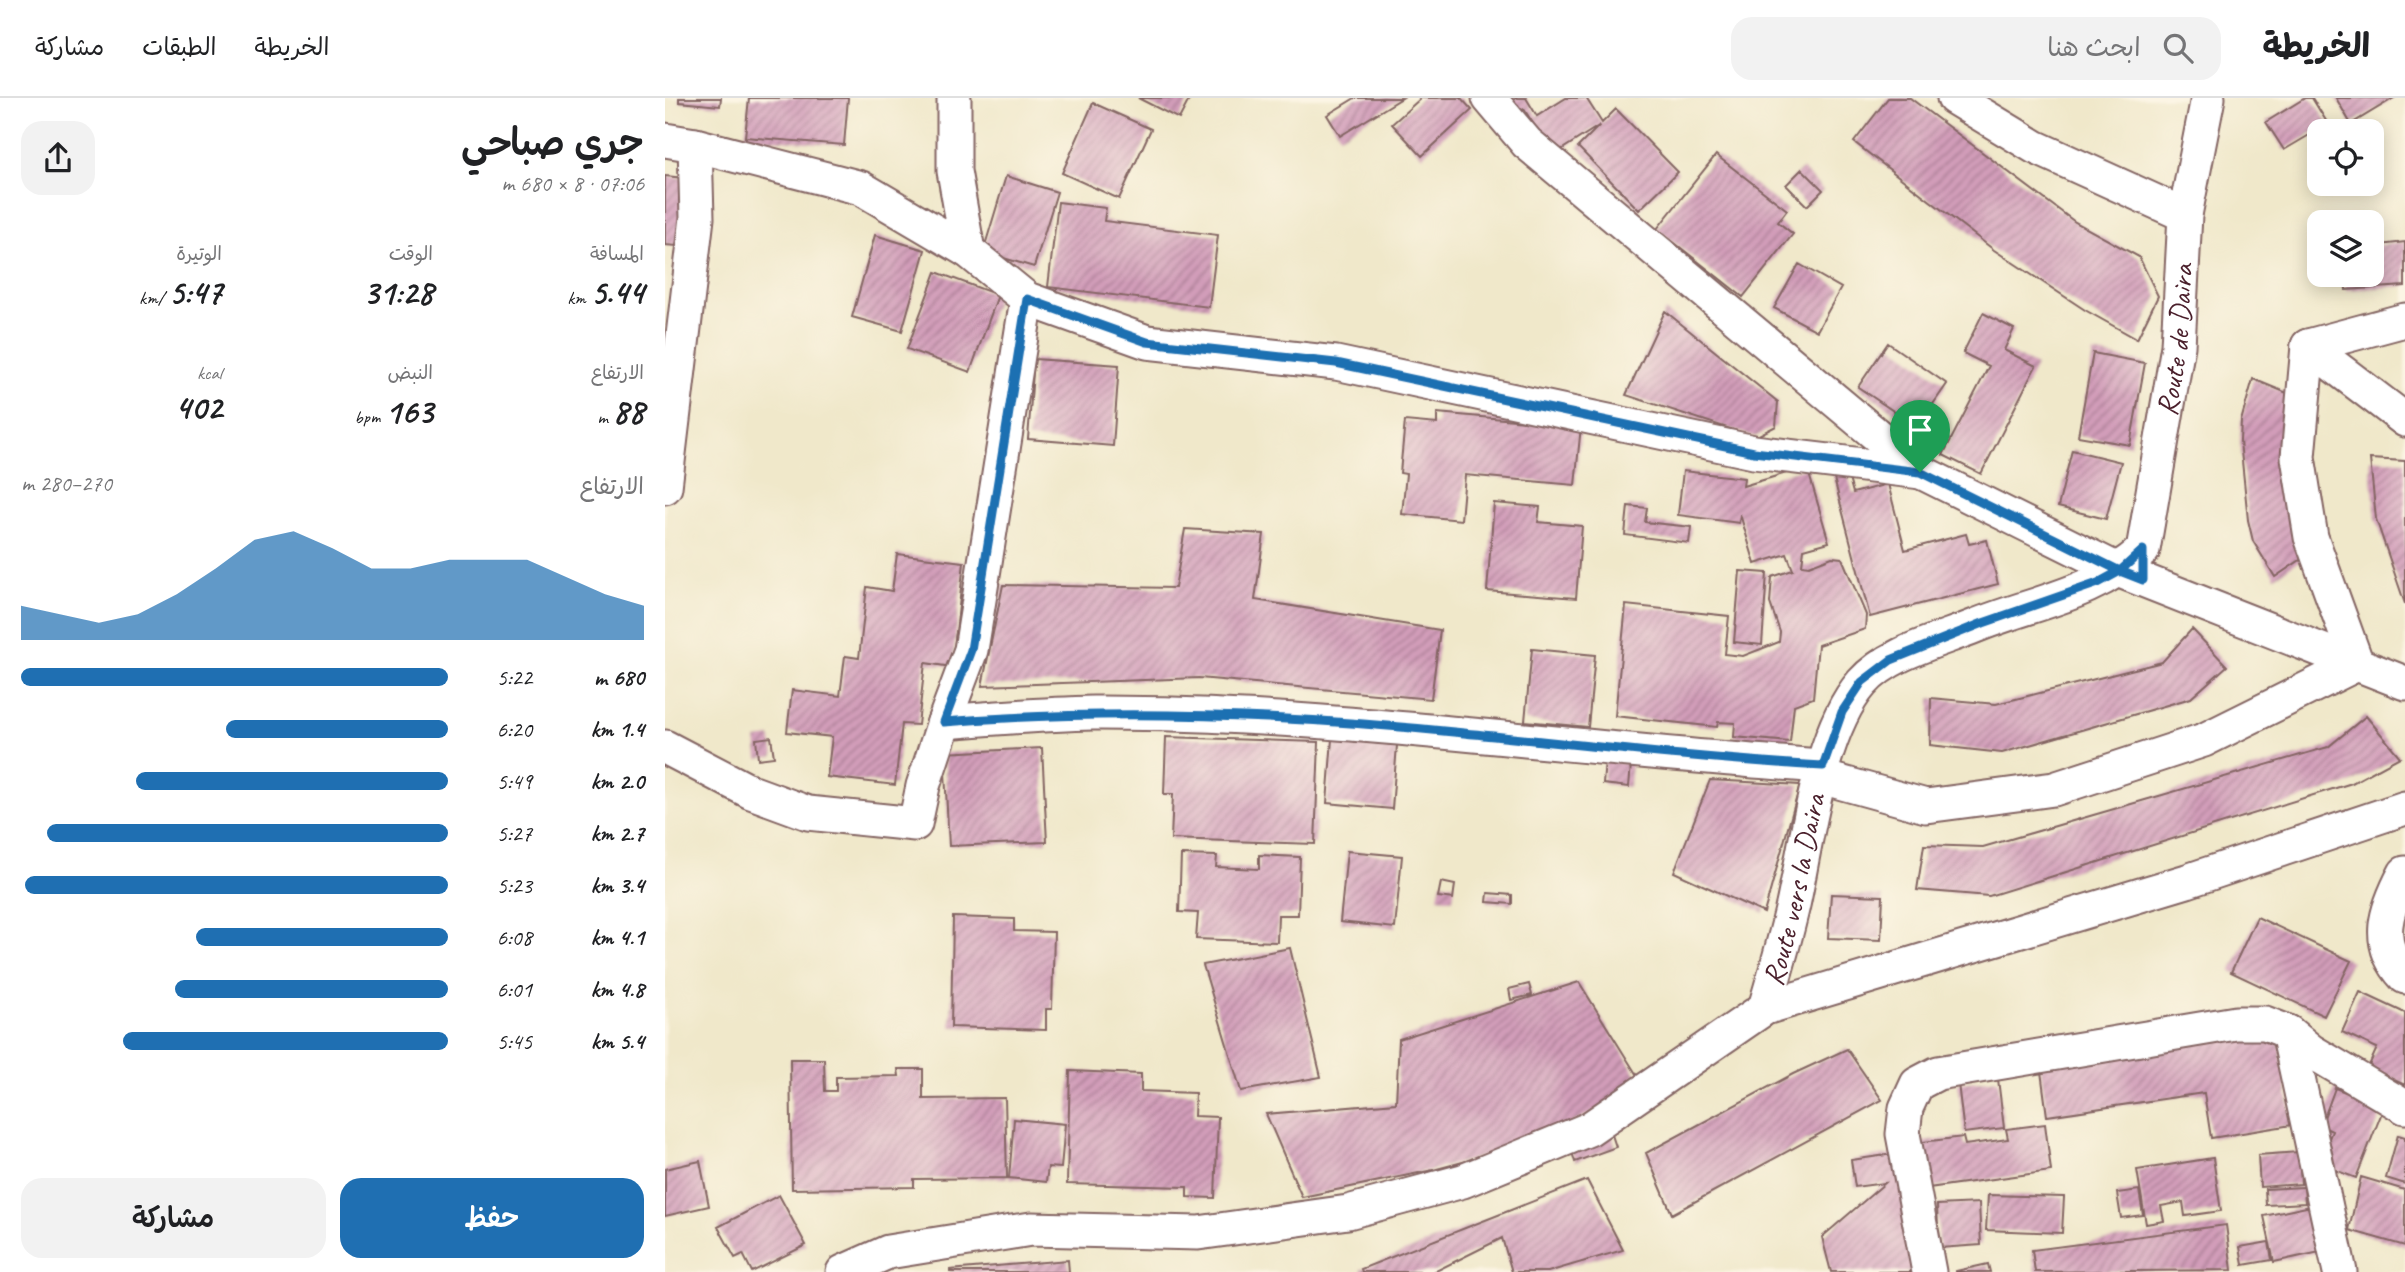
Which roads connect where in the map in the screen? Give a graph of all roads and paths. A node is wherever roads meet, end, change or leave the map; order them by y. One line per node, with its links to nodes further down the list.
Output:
1 (954, 98): 7 (street)
2 (1489, 98): 12 (street)
3 (1954, 98): 6 (street)
4 (2208, 98): 6 (street, Route de Daira)
5 (680, 142): 7 (street); 13 (street)
6 (2185, 215): 14 (street, Route de Daira)
7 (968, 251): 8 (street)
8 (1027, 299): 12 (street); 19 (street)
9 (2405, 320): 10 (street)
10 (2308, 346): 11 (street); 15 (street)
11 (2405, 420)
12 (1920, 472): 14 (street)
13 (665, 487)
14 (2135, 567): 16 (street); 21 (street, Route vers la Daira)
15 (2337, 610): 16 (street); 17 (street)
16 (2316, 648): 17 (street)
17 (2357, 664): 18 (street); 21 (street)
18 (2405, 682)
19 (944, 722): 20 (street); 21 (street)
20 (665, 747)
21 (1822, 772): 26 (street, Route vers la Daira)
22 (2405, 808): 26 (street)
23 (2405, 873): 24 (street)
24 (2395, 936): 25 (street)
25 (2405, 977)
26 (1765, 1008): 29 (street)
27 (2288, 1032): 28 (street); 30 (street); 31 (street)
28 (2405, 1107)
29 (842, 1272)
30 (1929, 1272)
31 (2340, 1272)

